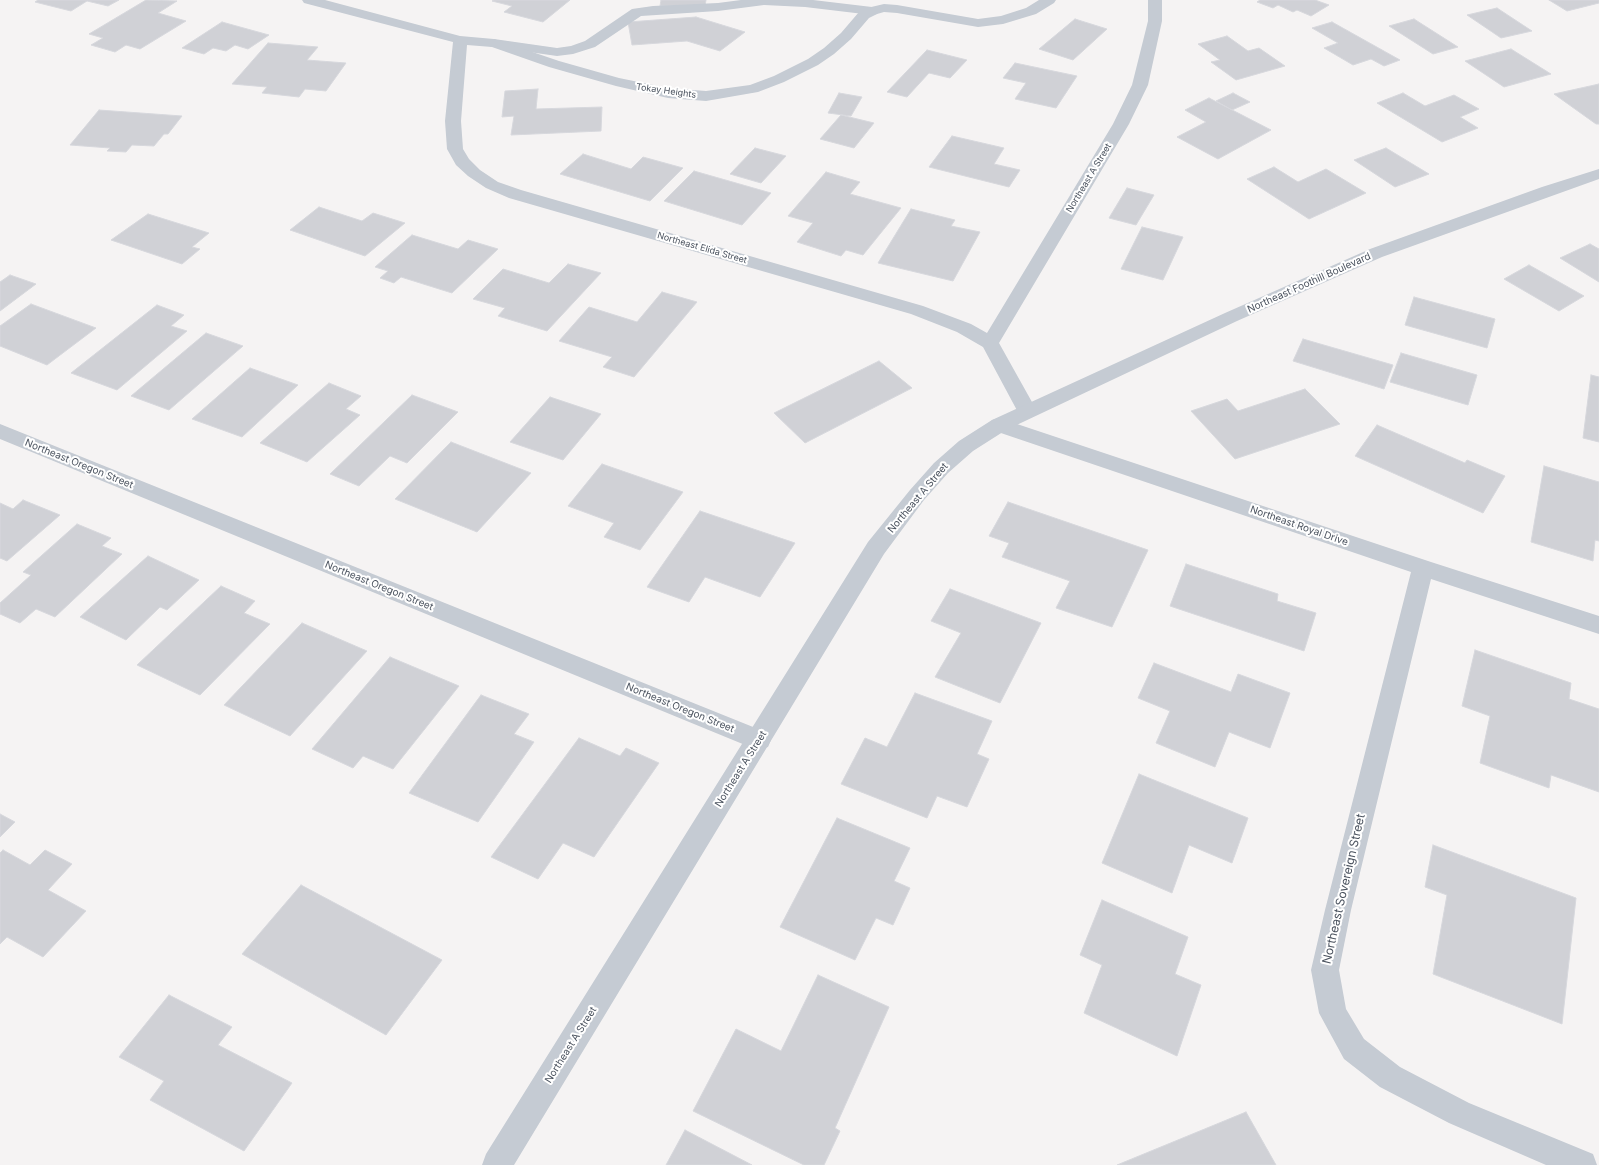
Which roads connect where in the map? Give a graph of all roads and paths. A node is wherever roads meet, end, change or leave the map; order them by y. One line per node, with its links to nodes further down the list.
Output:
1 (309, 0): 5 (street, Tokay Heights)
2 (1049, 0): 4 (street)
3 (1155, 0): 8 (street, Northeast A Street)
4 (872, 11): 6 (lane); 6 (street, Tokay Heights)
5 (460, 40): 6 (street, Tokay Heights); 8 (street, Northeast Elida Street)
6 (494, 43)
7 (1599, 174): 9 (street, Northeast Foothill Boulevard)
8 (990, 343): 9 (street)
9 (1027, 411): 10 (street, Northeast A Street)
10 (999, 425): 12 (street, Northeast Royal Drive); 14 (street, Northeast A Street)
11 (0, 431): 14 (street, Northeast Oregon Street)
12 (1423, 568): 13 (street, Northeast Royal Drive); 16 (street, Northeast Sovereign Street)
13 (1599, 625)
14 (759, 740): 15 (street, Northeast A Street)
15 (497, 1165)
16 (1582, 1165)

